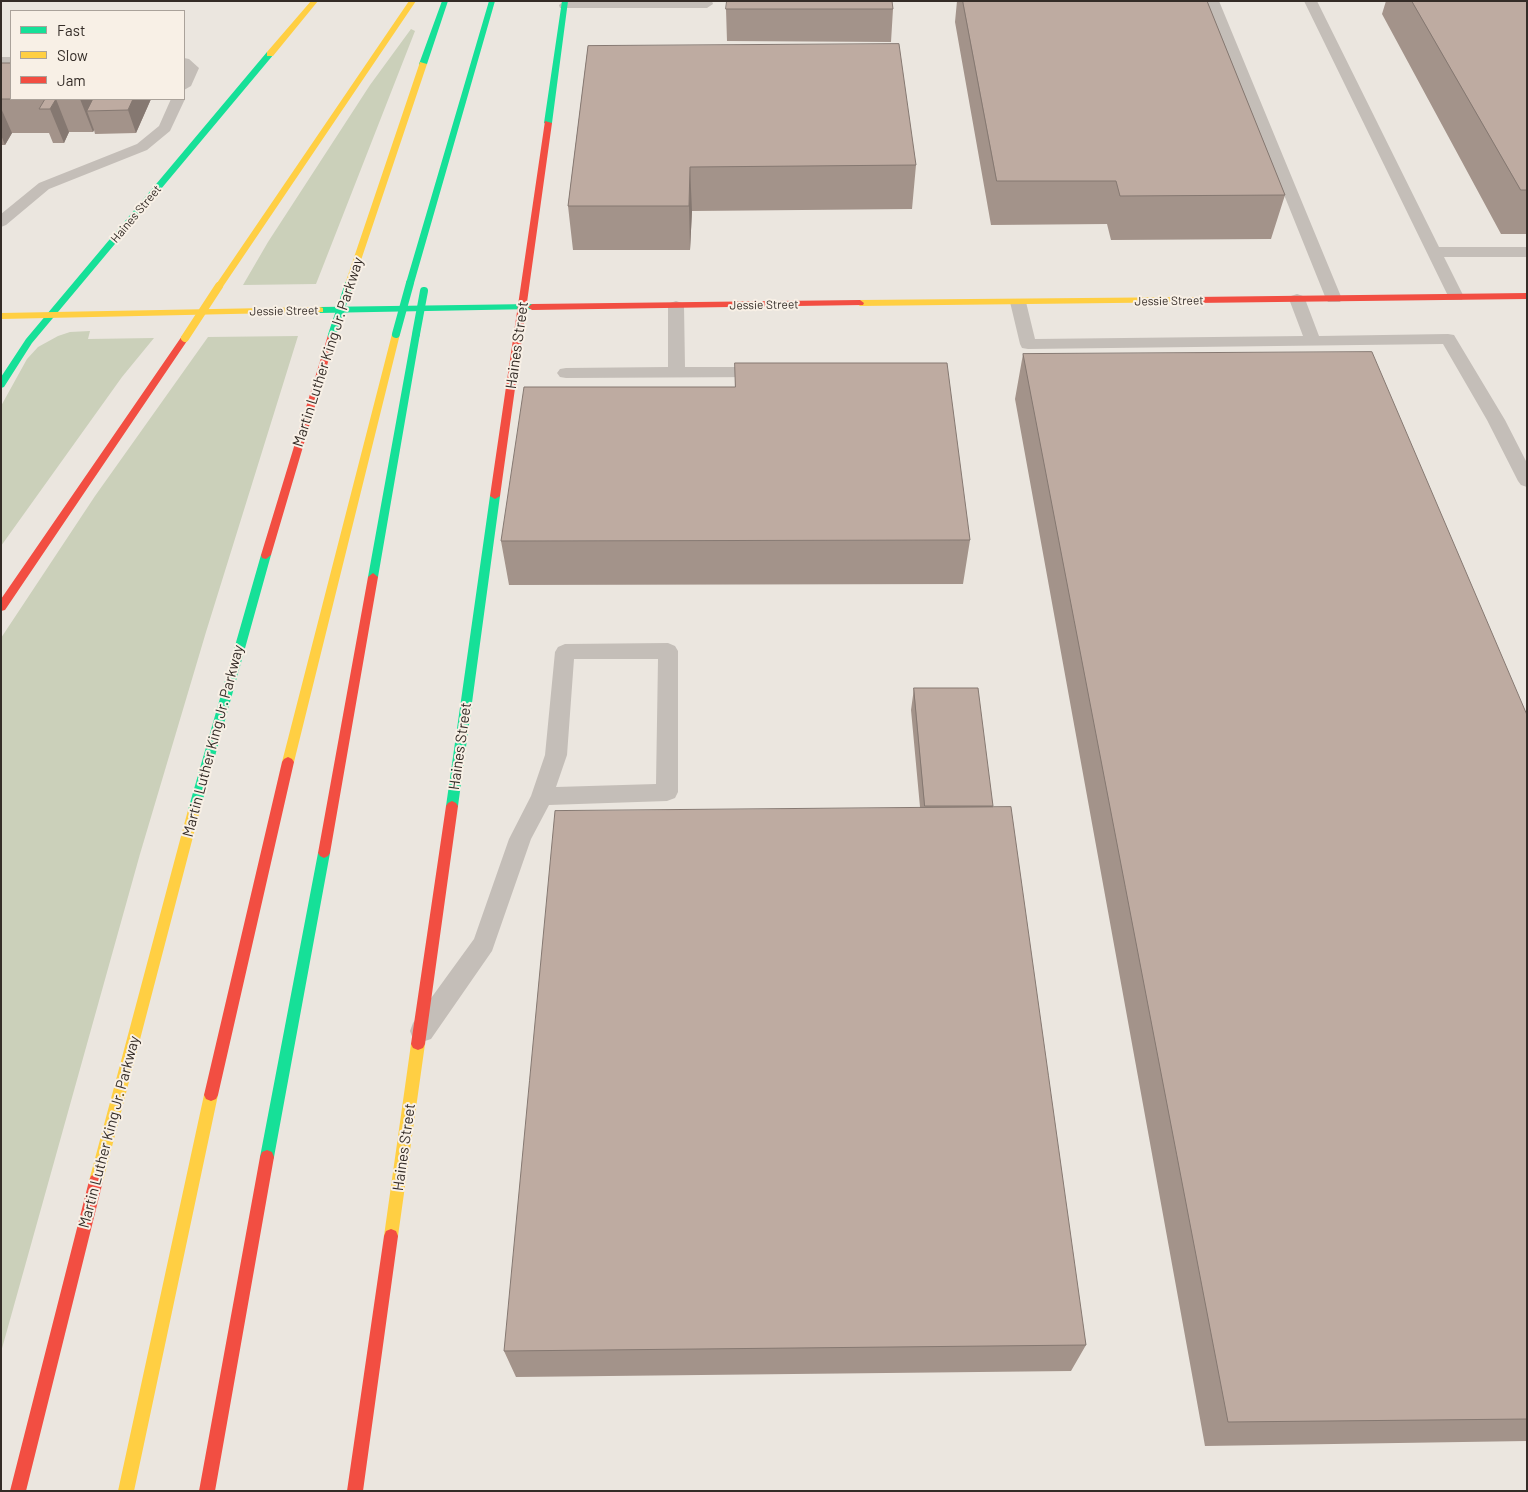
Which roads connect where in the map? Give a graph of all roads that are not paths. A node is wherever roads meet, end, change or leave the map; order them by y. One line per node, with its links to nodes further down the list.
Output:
1 (315, 1): 26 (main road, Haines Street)
2 (413, 1): 33 (main road, bridge)
3 (446, 1): 36 (main road, Martin Luther King Jr. Parkway, bridge)
4 (492, 1): 12 (main road)
5 (1212, 1): 21 (lane)
6 (1310, 1): 14 (lane)
7 (565, 3): 8 (lane); 24 (main road, Haines Street)
8 (707, 4)
9 (185, 63): 10 (lane)
10 (185, 84)
11 (178, 100): 13 (lane)
12 (451, 139): 16 (main road); 37 (main road, bridge)
13 (1, 222)
14 (1434, 252): 15 (lane); 19 (lane)
15 (1527, 252)
16 (431, 254)
17 (426, 282): 38 (main road, bridge)
18 (1527, 296): 19 (main road, Jessie Street)
19 (1456, 297): 21 (main road, Jessie Street)
20 (1297, 299): 21 (main road, Jessie Street); 22 (main road, Jessie Street); 27 (lane)
21 (1334, 299)
22 (1018, 302): 23 (main road, Jessie Street); 27 (lane)
23 (676, 306): 24 (main road, Jessie Street); 29 (lane)
24 (522, 307): 26 (main road, Jessie Street); 35 (main road, Haines Street)
25 (1, 316): 26 (main road, Jessie Street)
26 (51, 316): 31 (main road, Haines Street)
27 (1314, 340): 32 (lane)
28 (776, 371): 29 (lane)
29 (677, 372): 30 (lane)
30 (566, 374)
31 (1, 385)
32 (1527, 481)
33 (1, 607)
34 (542, 796): 34 (lane); 35 (lane)
35 (420, 1035): 39 (main road, Haines Street)
36 (18, 1491)
37 (126, 1491)
38 (207, 1491)
39 (355, 1491)

